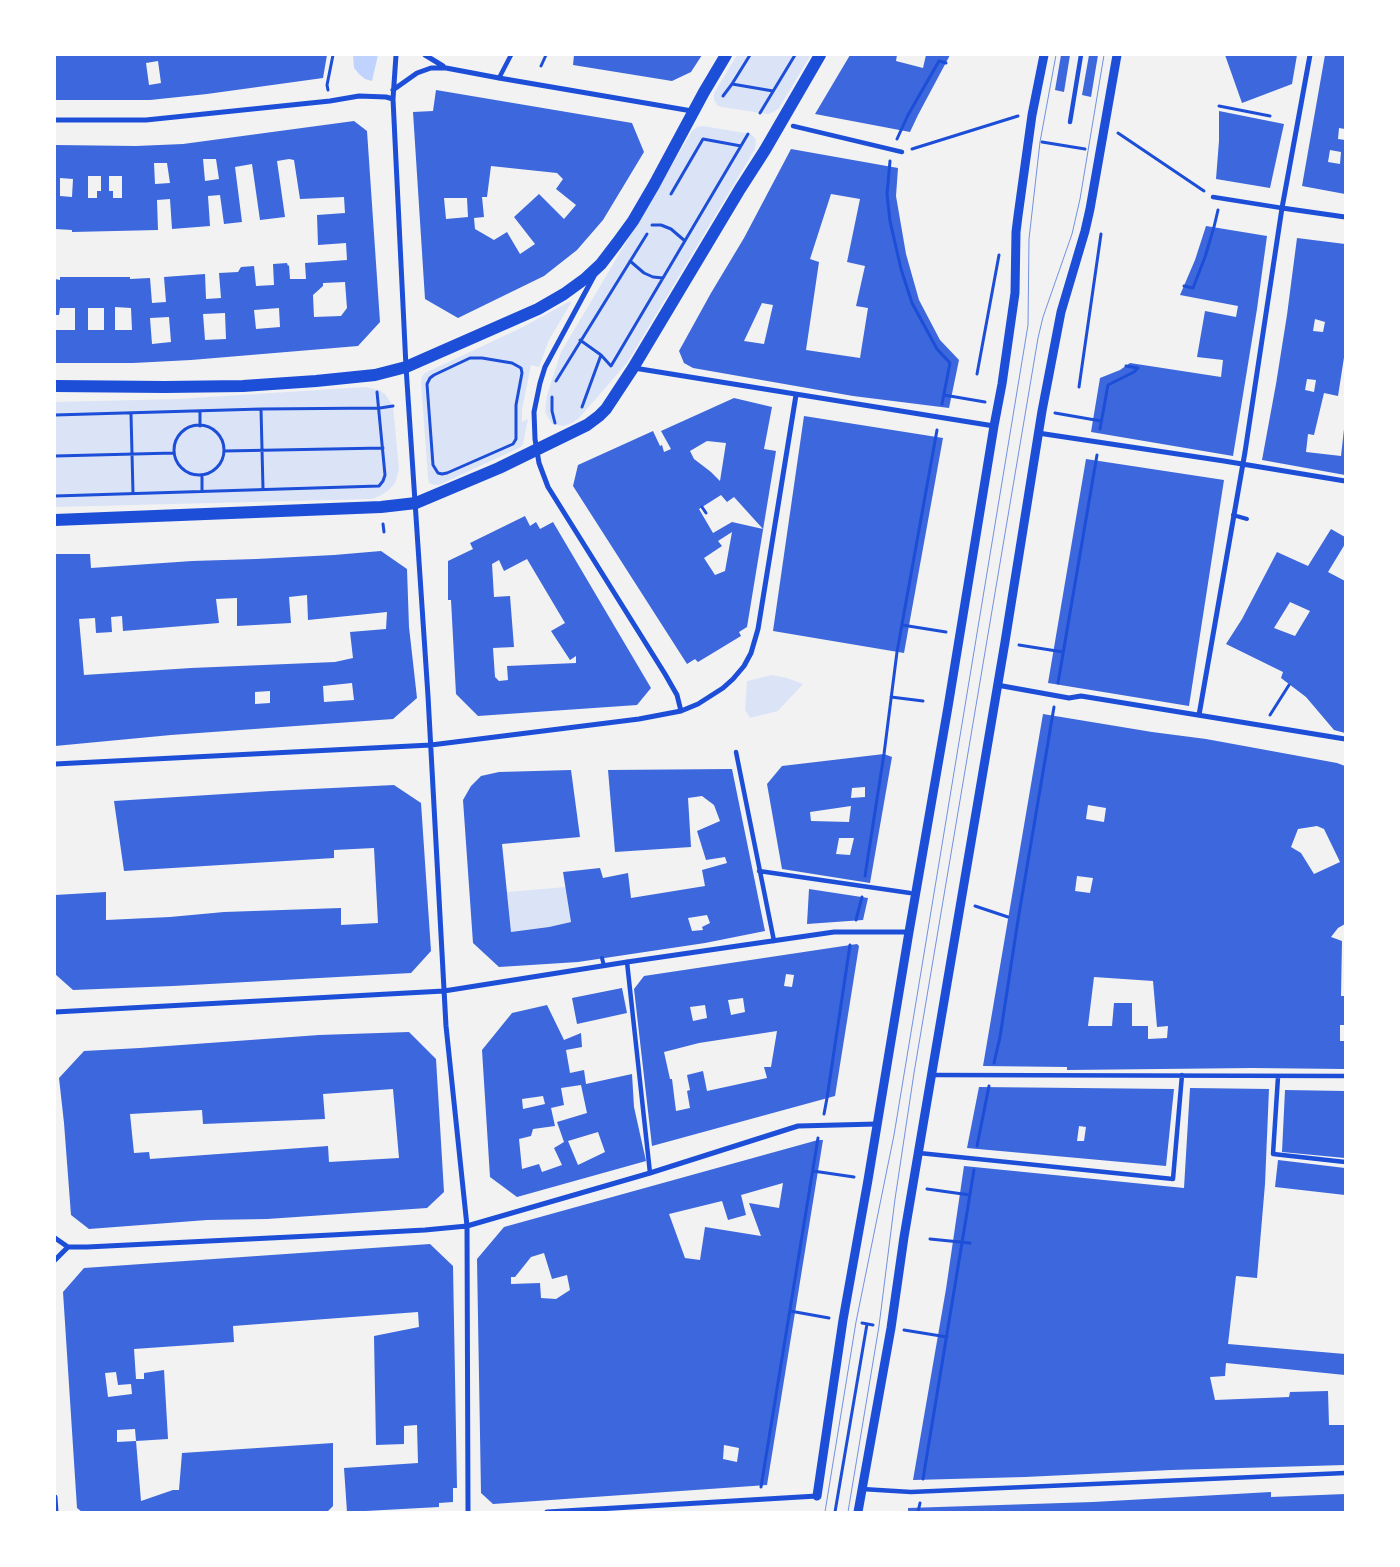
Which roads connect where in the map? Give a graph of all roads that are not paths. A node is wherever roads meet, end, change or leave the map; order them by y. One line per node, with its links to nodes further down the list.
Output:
1 (396, 55): 12 (street)
2 (425, 55): 10 (street)
3 (511, 55): 11 (street)
4 (726, 55): 14 (main road)
5 (820, 55): 24 (main road)
6 (1044, 55): 27 (street)
7 (1081, 55): 16 (street)
8 (1117, 55): 28 (street)
9 (1310, 55): 20 (street)
10 (446, 68): 11 (street); 12 (street)
11 (499, 78): 14 (street)
12 (393, 90): 13 (street)
13 (393, 99): 15 (street); 23 (street)
14 (694, 111): 22 (main road)
15 (55, 120)
16 (1070, 122)
17 (793, 126): 18 (street)
18 (902, 152)
19 (1213, 197): 20 (street)
20 (1282, 208): 21 (street); 30 (street)
21 (1345, 217)
22 (601, 264): 23 (main road); 29 (street)
23 (406, 367): 25 (main road); 32 (street)
24 (633, 368): 26 (street); 29 (main road)
25 (55, 386)
26 (796, 395): 27 (street); 37 (street)
27 (994, 426): 45 (street)
28 (1038, 433): 30 (street); 36 (street)
29 (537, 449): 32 (main road); 37 (street)
30 (1243, 464): 31 (street); 33 (street)
31 (1345, 482)
32 (416, 503): 35 (main road); 40 (street)
33 (1233, 515): 34 (lane); 38 (street)
34 (1246, 519)
35 (55, 520)
36 (997, 685): 38 (street); 52 (street)
37 (681, 710): 40 (street)
38 (1199, 714): 39 (street)
39 (1345, 739)
40 (431, 745): 42 (street); 50 (street)
41 (736, 752): 43 (street)
42 (55, 764)
43 (759, 871): 44 (street); 46 (street)
44 (910, 893)
45 (909, 932): 46 (street); 56 (street)
46 (774, 941): 48 (street)
47 (602, 958): 49 (lane)
48 (627, 962): 49 (street); 59 (street)
49 (604, 966): 50 (street)
50 (444, 991): 51 (street); 60 (street)
51 (55, 1012)
52 (932, 1075): 53 (street); 57 (street)
53 (1182, 1075): 55 (street); 57 (street)
54 (1345, 1076): 55 (street)
55 (1278, 1077): 58 (street)
56 (877, 1124): 59 (street); 66 (street)
57 (919, 1153): 65 (street)
58 (1345, 1162)
59 (650, 1173): 60 (street)
60 (467, 1226): 62 (street); 69 (street)
61 (55, 1238): 62 (street)
62 (68, 1247): 63 (street)
63 (55, 1260)
64 (1345, 1473): 65 (street)
65 (862, 1489): 71 (street)
66 (817, 1496): 70 (street)
67 (55, 1497): 68 (street)
68 (56, 1512)
69 (468, 1512)
70 (547, 1512)
71 (858, 1512)

